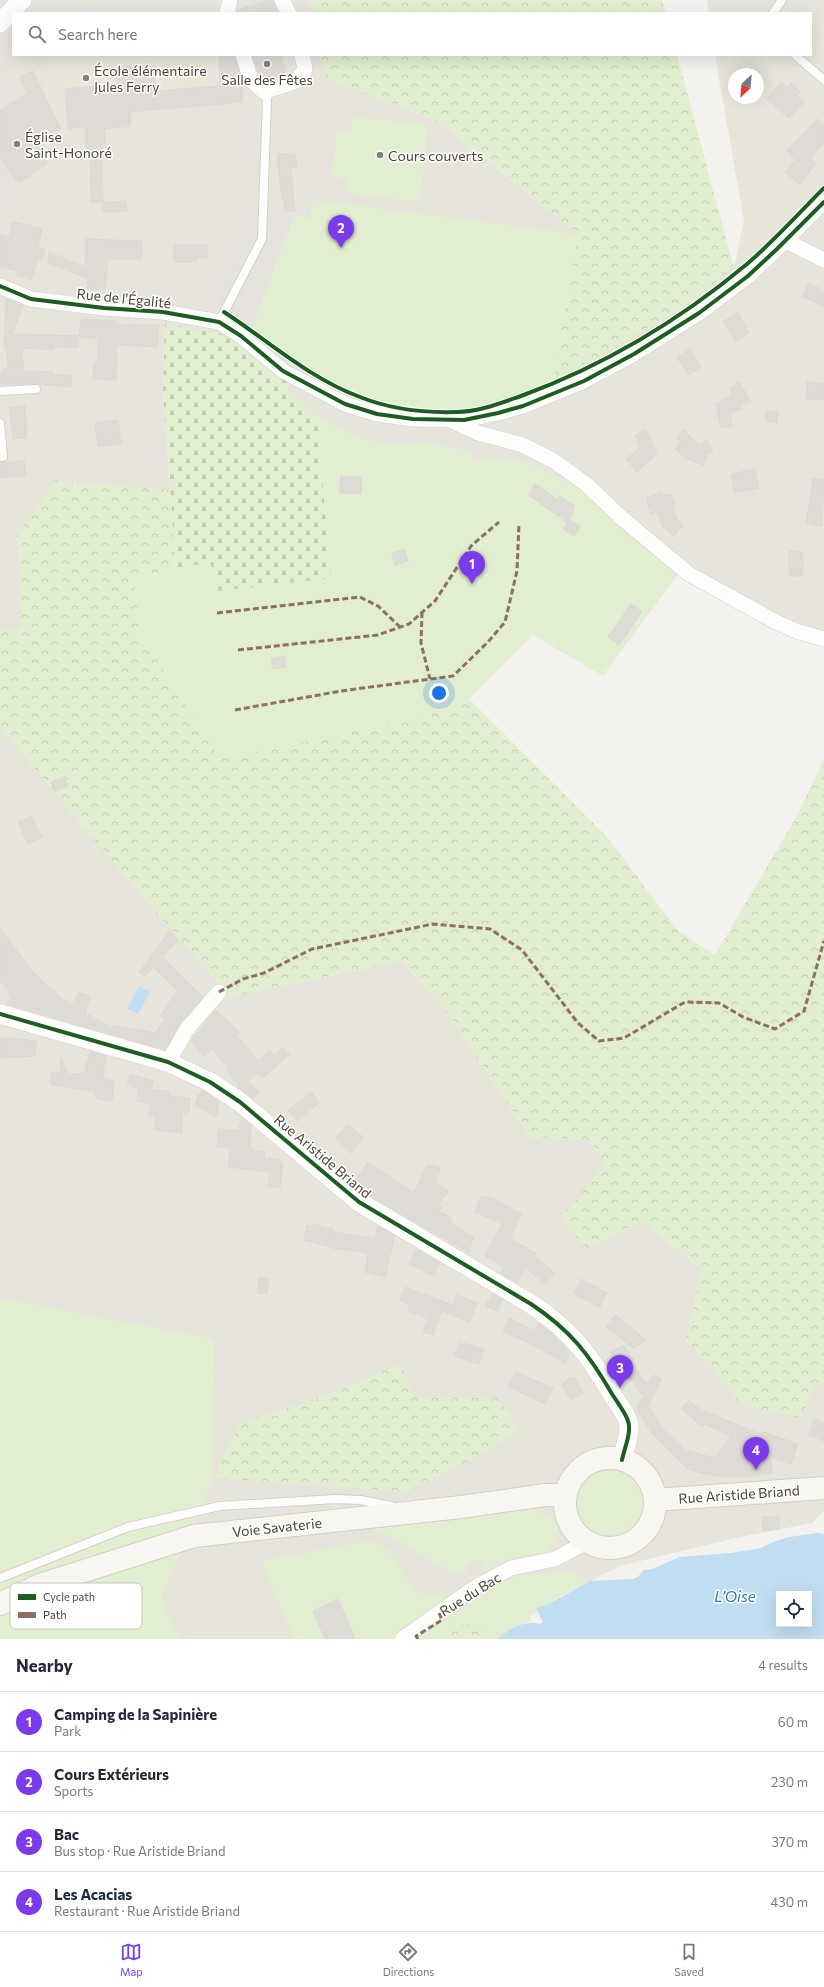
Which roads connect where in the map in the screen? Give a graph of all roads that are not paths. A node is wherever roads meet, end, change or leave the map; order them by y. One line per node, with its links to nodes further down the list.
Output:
1 (22, 0): 8 (street)
2 (230, 0): 5 (street)
3 (282, 0): 6 (street)
4 (782, 0): 7 (lane)
5 (227, 12)
6 (288, 12)
7 (773, 12)
8 (0, 23)
9 (243, 56): 13 (street)
10 (302, 56): 13 (street)
11 (796, 56): 12 (lane)
12 (824, 80)
13 (264, 92): 18 (lane)
14 (824, 202): 15 (street, Rue de l'Égalité)
15 (786, 241): 16 (street); 21 (street, Rue de l'Égalité)
16 (824, 260)
17 (0, 286): 18 (street, Rue de l'Égalité)
18 (219, 322): 21 (street, Rue de l'Égalité)
19 (36, 389): 20 (lane)
20 (0, 391)
21 (450, 420): 24 (street)
22 (0, 423): 23 (lane)
23 (3, 457)
24 (824, 639)
25 (219, 992): 27 (street)
26 (0, 1014): 27 (street, Rue Aristide Briand)
27 (168, 1062): 28 (street, Rue Aristide Briand)
28 (622, 1460): 30 (main road); 31 (main road)
29 (824, 1488): 31 (main road, Rue Aristide Briand)
30 (565, 1495): 32 (main road, Voie Savaterie); 33 (main road)
31 (654, 1500): 33 (main road)
32 (418, 1512): 34 (lane); 35 (main road, Voie Savaterie)
33 (588, 1542): 38 (street, Rue du Bac)
34 (0, 1578)
35 (46, 1583)
36 (10, 1599): 37 (main road, Voie Savaterie)
37 (0, 1604)
38 (402, 1639)

